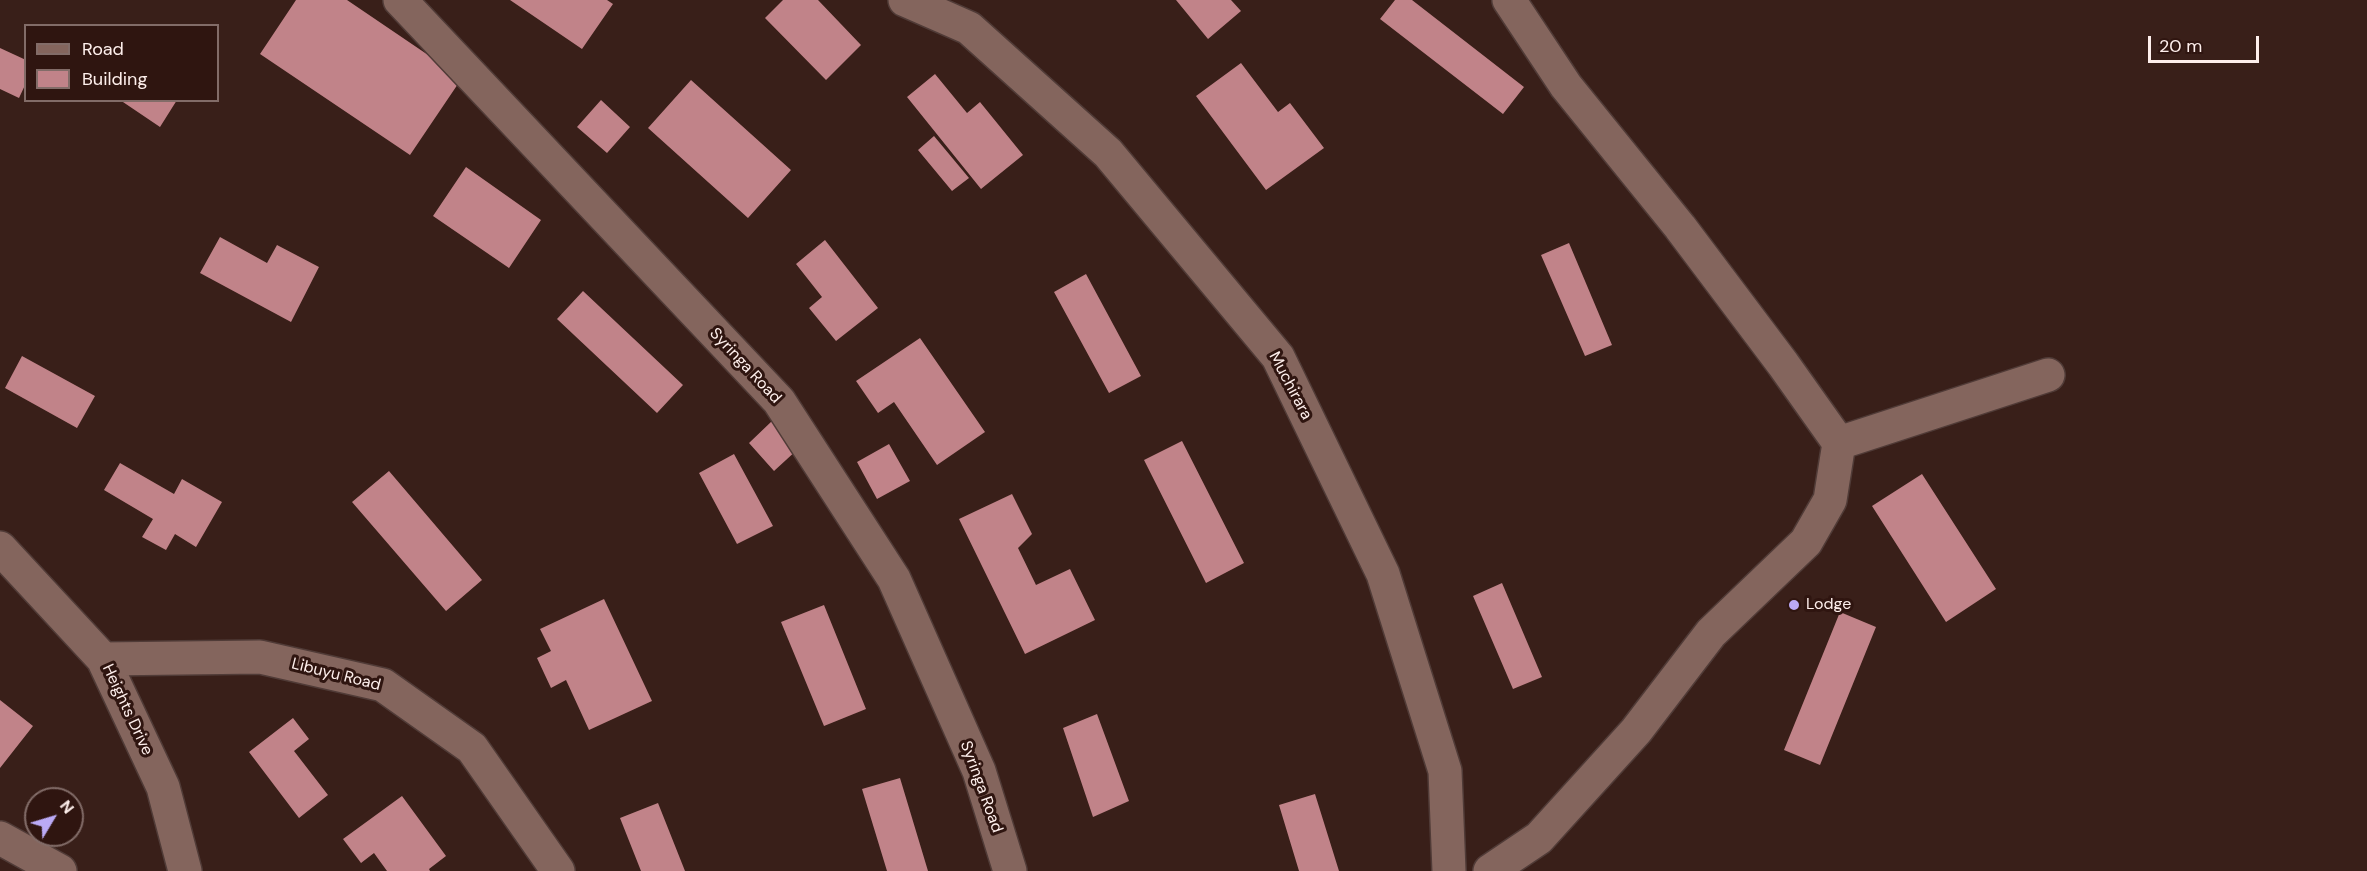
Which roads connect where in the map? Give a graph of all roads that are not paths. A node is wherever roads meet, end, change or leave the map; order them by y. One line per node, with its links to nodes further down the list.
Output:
1 (400, 0): 12 (street, Syringa Road)
2 (905, 0): 13 (street, Muchirara)
3 (1509, 0): 5 (street)
4 (2048, 375): 5 (street)
5 (1839, 443): 14 (street)
6 (0, 548): 7 (street, Heights Drive)
7 (103, 659): 10 (street, Heights Drive); 11 (street, Libuyu Road)
8 (0, 838): 9 (street)
9 (60, 871)
10 (185, 871)
11 (558, 871)
12 (1010, 871)
13 (1449, 871)
14 (1490, 871)

